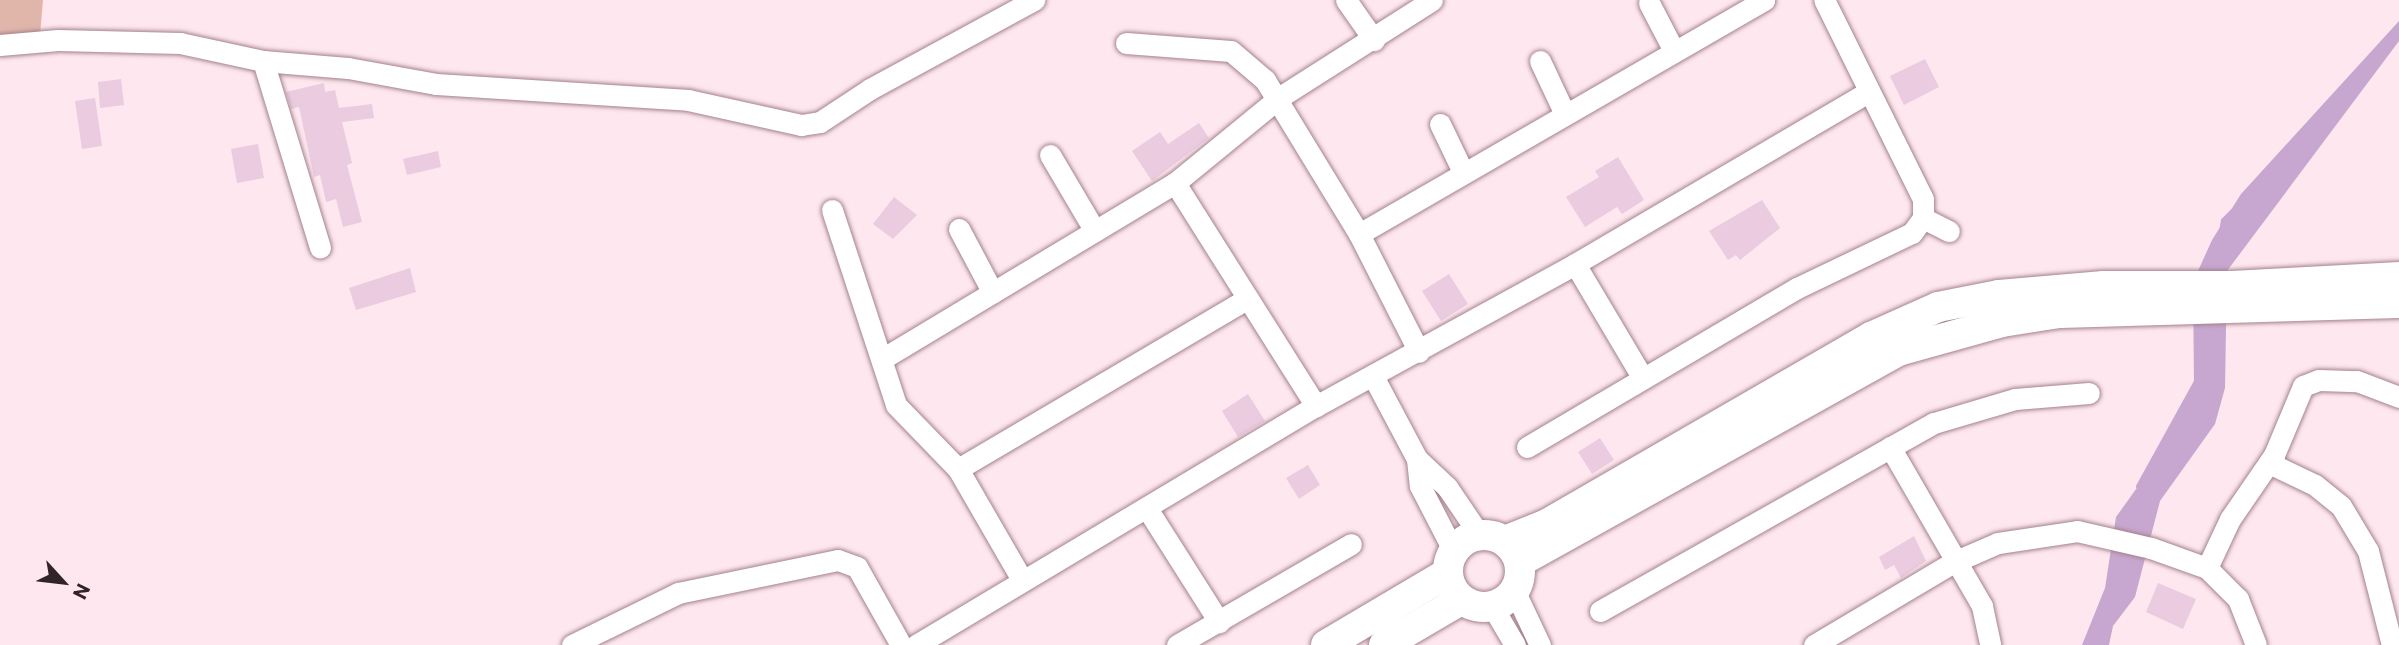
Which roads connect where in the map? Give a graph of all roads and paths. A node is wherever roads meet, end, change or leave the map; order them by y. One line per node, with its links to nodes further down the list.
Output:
1 (1034, 0): 11 (street)
2 (1346, 0): 7 (street)
3 (1432, 0): 7 (street)
4 (1764, 0): 10 (street)
5 (1824, 0): 13 (street)
6 (1649, 3): 10 (street)
7 (1374, 40): 14 (street)
8 (1126, 43): 14 (street)
9 (0, 45): 11 (street)
10 (1674, 51): 15 (street)
11 (263, 61): 26 (street)
12 (1540, 61): 15 (street)
13 (1868, 92): 21 (street); 27 (street)
14 (1280, 97): 19 (street); 25 (street)
15 (1564, 112): 18 (street)
16 (1440, 124): 18 (street)
17 (1050, 155): 23 (street)
18 (1464, 172): 25 (street)
19 (1175, 183): 23 (street); 31 (street)
20 (832, 210): 34 (street)
21 (1923, 218): 24 (street); 35 (street)
22 (959, 229): 29 (street)
23 (1095, 231): 29 (street)
24 (1949, 231)
25 (1359, 234): 33 (street)
26 (320, 248)
27 (1575, 264): 33 (street); 35 (street)
28 (2399, 277): 30 (street)
29 (993, 293): 34 (street)
30 (2234, 296): 32 (street); 47 (street)
31 (1245, 300): 39 (street); 44 (street)
32 (2399, 303)
33 (1419, 352): 36 (street)
34 (882, 359): 44 (street)
35 (1642, 377): 40 (street)
36 (1374, 379): 39 (street); 42 (street)
37 (2089, 393): 41 (street)
38 (2399, 397): 43 (street)
39 (1316, 406): 45 (street)
40 (1527, 447)
41 (1891, 447): 48 (street); 54 (street)
42 (1416, 459): 47 (street); 49 (street)
43 (2269, 463): 50 (street); 67 (street)
44 (958, 469): 51 (street)
45 (1148, 510): 51 (street); 55 (street)
46 (1351, 544): 55 (street)
47 (1502, 546): 49 (street); 52 (street)
48 (1954, 562): 50 (street); 64 (street); 65 (street)
49 (1450, 563): 53 (street); 60 (street)
50 (2207, 568): 66 (street)
51 (1021, 578): 58 (street)
52 (1503, 598): 53 (street); 62 (street); 63 (street)
53 (1461, 600): 61 (street)
54 (1600, 611)
55 (1219, 622): 59 (street)
56 (572, 645): 57 (street)
57 (901, 645)
58 (916, 645)
59 (1177, 645)
60 (1325, 645)
61 (1384, 645)
62 (1515, 645)
63 (1541, 645)
64 (1814, 645)
65 (1990, 645)
66 (2256, 645)
67 (2392, 645)

